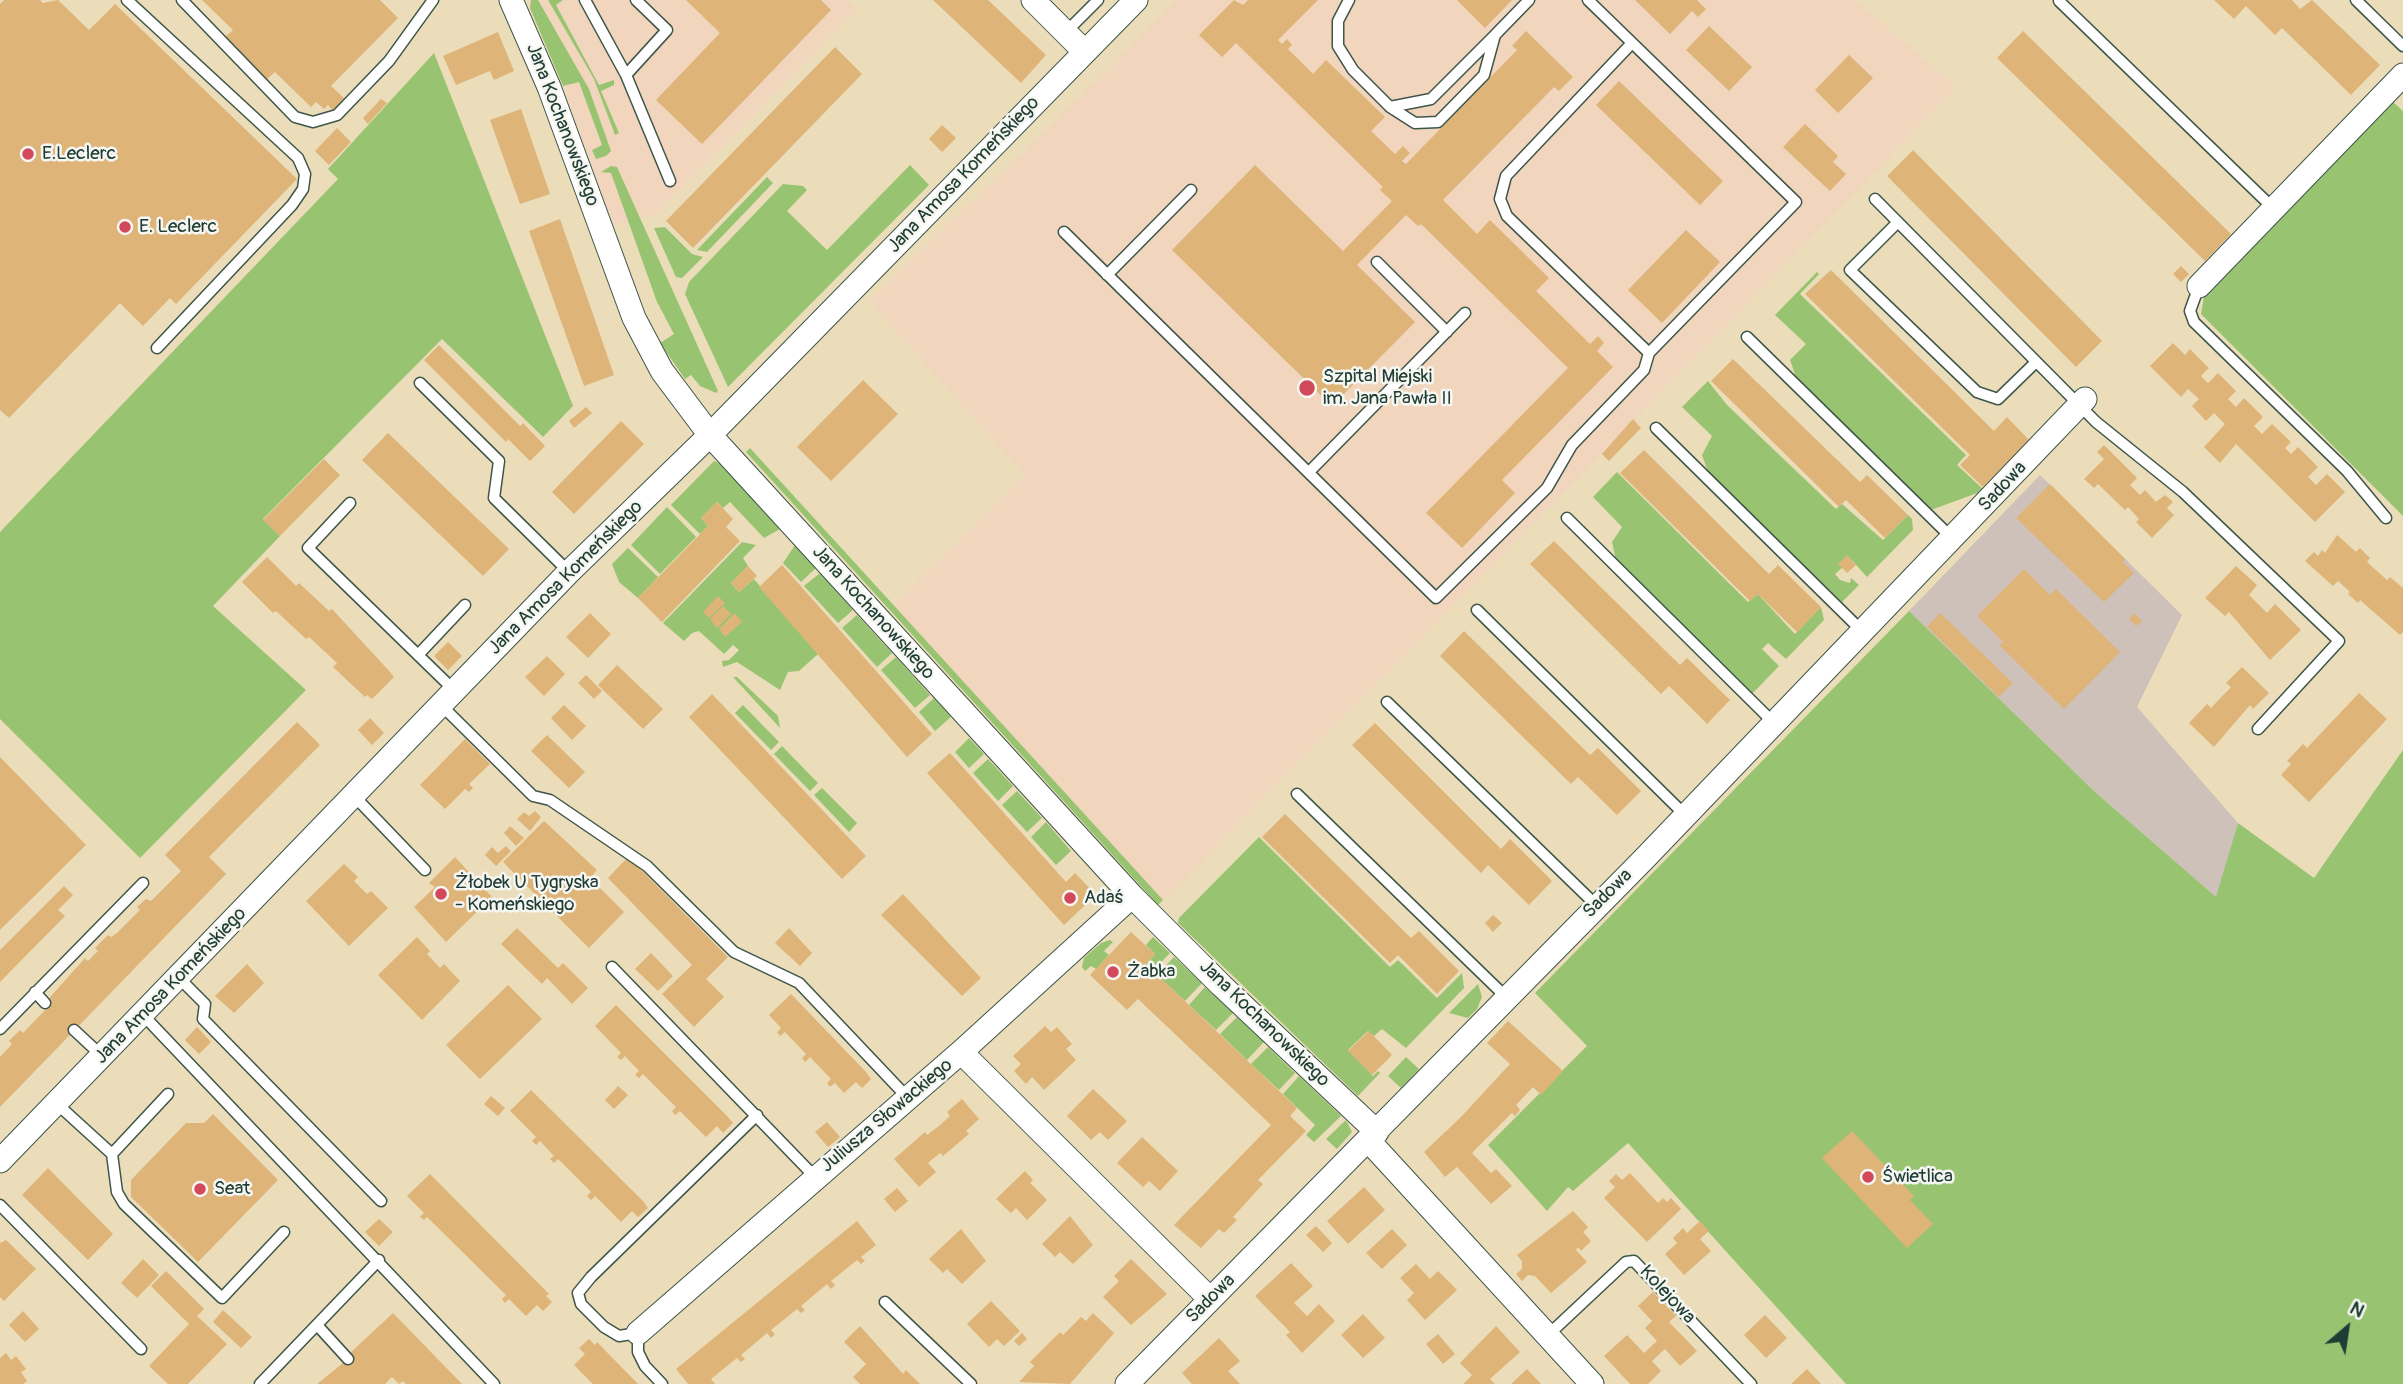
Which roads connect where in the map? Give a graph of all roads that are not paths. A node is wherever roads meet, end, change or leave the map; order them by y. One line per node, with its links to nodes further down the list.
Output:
1 (127, 0): 35 (lane)
2 (182, 0): 3 (lane)
3 (433, 0)
4 (511, 0): 41 (street, Jana Kochanowskiego)
5 (585, 0): 20 (lane)
6 (636, 0): 20 (lane)
7 (1033, 0): 15 (street)
8 (1098, 0): 15 (lane)
9 (1136, 0): 19 (street, Jana Amosa Komeńskiego)
10 (1349, 0): 22 (lane)
11 (1529, 0): 16 (lane)
12 (1588, 0): 17 (lane)
13 (2356, 0): 18 (lane)
14 (2059, 1): 26 (lane)
15 (1066, 32): 19 (street)
16 (1495, 35): 22 (lane); 22 (lane)
17 (1632, 43): 36 (lane); 36 (lane)
18 (2403, 46)
19 (1085, 51): 41 (street, Jana Amosa Komeńskiego)
20 (626, 75): 23 (lane)
21 (2403, 75): 26 (street)
22 (1390, 107)
23 (670, 181)
24 (1191, 190): 30 (lane)
25 (1875, 199): 27 (lane)
26 (2272, 208): 31 (street)
27 (1898, 222): 37 (lane); 37 (lane)
28 (1064, 232): 30 (lane)
29 (1377, 262): 33 (lane)
30 (1107, 275): 42 (lane)
31 (2199, 286): 45 (lane)
32 (1465, 313): 33 (lane)
33 (1447, 332): 42 (lane)
34 (1747, 337): 46 (lane)
35 (158, 348)
36 (1649, 353): 42 (lane)
37 (2036, 362): 39 (lane)
38 (420, 383): 47 (lane)
39 (2082, 402): 46 (street, Sadowa); 55 (lane)
40 (1656, 428): 50 (lane)
41 (710, 435): 47 (street, Jana Amosa Komeńskiego); 61 (street, Jana Kochanowskiego)
42 (1309, 472)
43 (350, 503): 51 (lane)
44 (1567, 518): 54 (lane)
45 (2386, 518)
46 (1953, 540): 50 (street, Sadowa)
47 (569, 572): 52 (street, Jana Amosa Komeńskiego)
48 (465, 605): 51 (lane)
49 (1477, 610): 58 (lane)
50 (1863, 632): 54 (street, Sadowa)
51 (418, 655): 52 (lane)
52 (448, 698): 57 (street, Jana Amosa Komeńskiego); 74 (lane)
53 (1387, 702): 62 (lane)
54 (1774, 723): 58 (street, Sadowa)
55 (2258, 729)
56 (1297, 794): 66 (lane)
57 (355, 797): 59 (lane); 64 (street, Jana Amosa Komeńskiego)
58 (1685, 815): 62 (street, Sadowa)
59 (425, 870)
60 (143, 883): 65 (lane)
61 (1132, 896): 71 (street, Juliusza Słowackiego); 77 (street, Jana Kochanowskiego)
62 (1597, 906): 66 (street, Sadowa)
63 (612, 967): 76 (lane)
64 (179, 978): 68 (street, Jana Amosa Komeńskiego); 81 (lane)
65 (34, 992): 67 (lane); 69 (lane)
66 (1506, 997): 77 (street, Sadowa)
67 (45, 1003)
68 (143, 1015): 72 (street, Jana Amosa Komeńskiego); 84 (lane)
69 (0, 1029)
70 (74, 1030): 72 (lane)
71 (961, 1052): 74 (street, Juliusza Słowackiego); 85 (street)
72 (103, 1057): 75 (street, Jana Amosa Komeńskiego)
73 (168, 1094): 78 (lane)
74 (908, 1098): 80 (street, Juliusza Słowackiego)
75 (56, 1103): 78 (lane); 79 (street, Jana Amosa Komeńskiego)
76 (757, 1115): 80 (lane); 88 (lane)
77 (1373, 1136): 85 (street, Sadowa); 89 (street)
78 (112, 1154): 83 (lane)
79 (0, 1161)
80 (815, 1177): 88 (street, Juliusza Słowackiego)
81 (381, 1201)
82 (0, 1205): 90 (lane)
83 (284, 1232)
84 (379, 1260): 87 (lane); 93 (lane)
85 (1210, 1299): 96 (street, Sadowa)
86 (885, 1302): 95 (lane)
87 (317, 1325): 91 (lane); 92 (lane)
88 (639, 1332): 94 (lane)
89 (1547, 1336): 97 (street); 98 (lane, Kolejowa)
90 (141, 1349)
91 (348, 1359)
92 (260, 1384)
93 (494, 1384)
94 (662, 1384)
95 (971, 1384)
96 (1127, 1384)
97 (1592, 1384)
98 (1751, 1384)

